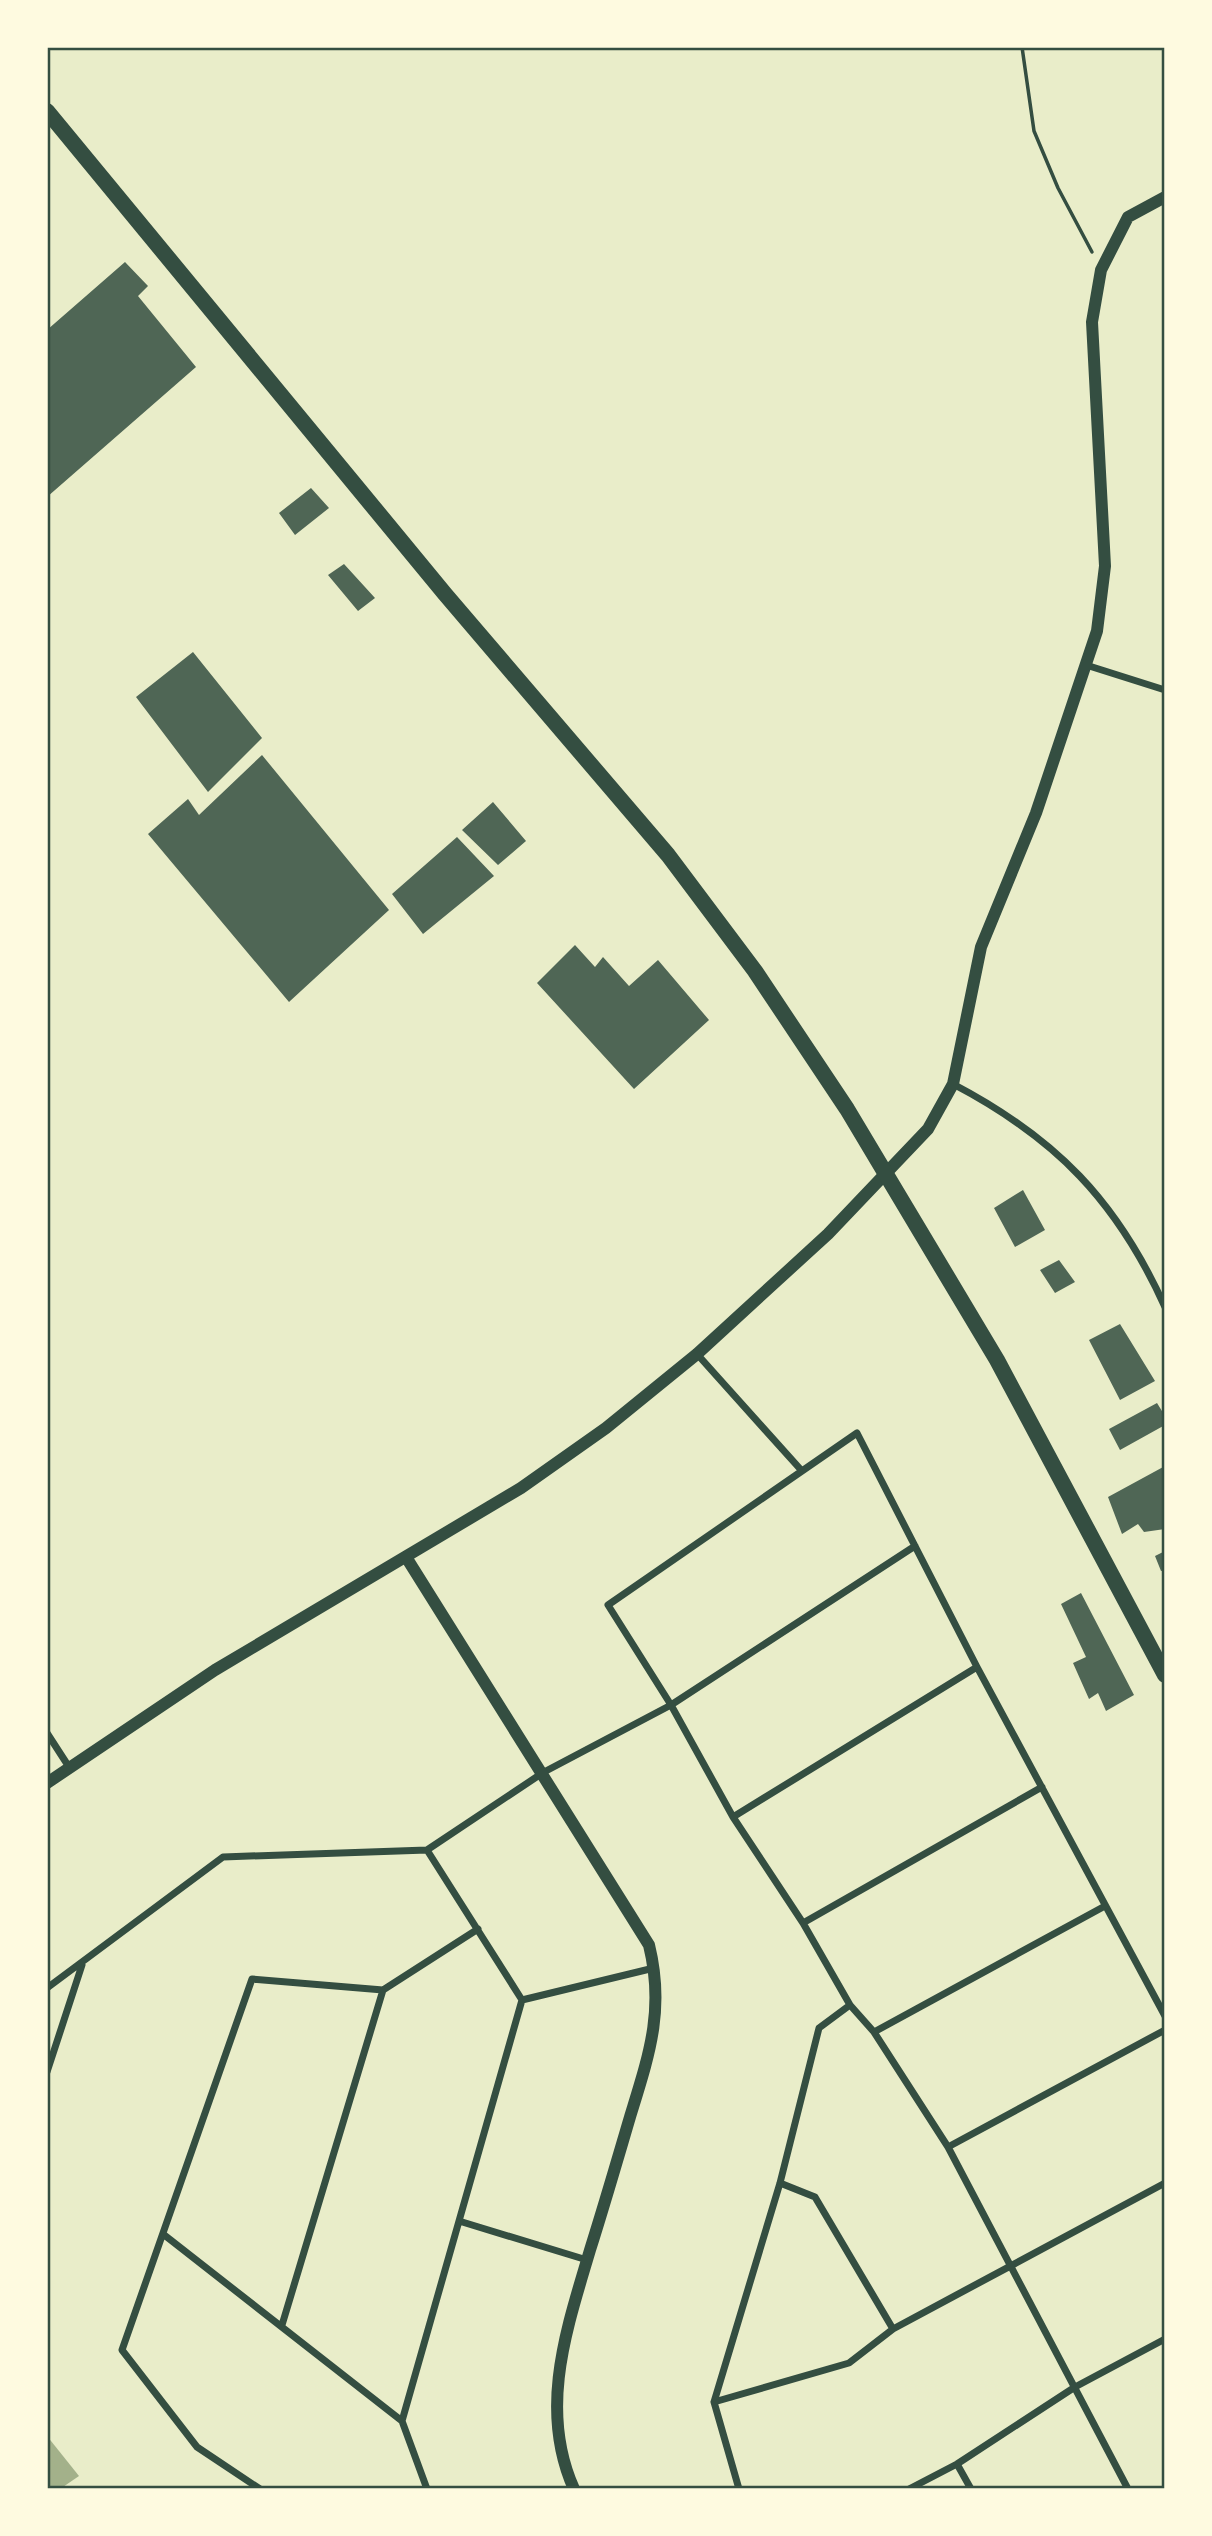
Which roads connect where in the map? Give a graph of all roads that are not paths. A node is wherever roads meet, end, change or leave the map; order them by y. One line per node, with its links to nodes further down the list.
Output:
1 (47, 111): 6 (highway)
2 (1165, 197): 3 (street)
3 (1086, 665): 4 (street); 5 (street)
4 (1165, 690)
5 (953, 1084): 6 (street); 7 (street)
6 (887, 1173): 8 (street); 13 (highway)
7 (1165, 1307)
8 (697, 1354): 9 (street); 11 (street)
9 (802, 1471): 10 (street); 14 (street)
10 (915, 1546): 12 (street); 14 (street)
11 (406, 1557): 16 (street); 17 (street)
12 (977, 1667): 19 (street); 20 (street)
13 (1165, 1675)
14 (671, 1705): 17 (street); 20 (street)
15 (47, 1733): 16 (street)
16 (69, 1767): 18 (street)
17 (544, 1772): 21 (street); 26 (street)
18 (47, 1783)
19 (1042, 1787): 22 (street); 23 (street)
20 (733, 1817): 23 (street)
21 (427, 1850): 24 (street); 25 (street)
22 (1105, 1906): 31 (street); 33 (street)
23 (803, 1923): 30 (street)
24 (478, 1929): 28 (street); 29 (street)
25 (82, 1965): 27 (street); 34 (street)
26 (655, 1968): 29 (street); 40 (street)
27 (47, 1988)
28 (383, 1990): 39 (street); 42 (street)
29 (522, 2000): 38 (street)
30 (850, 2005): 33 (street); 36 (street)
31 (1165, 2016)
32 (1165, 2030): 35 (street)
33 (874, 2032): 35 (street)
34 (47, 2072)
35 (948, 2147): 41 (street)
36 (780, 2183): 43 (street); 46 (street)
37 (1165, 2183): 41 (street)
38 (460, 2221): 40 (street); 47 (street)
39 (163, 2234): 42 (street); 49 (street)
40 (587, 2260): 51 (street)
41 (1010, 2266): 43 (street); 45 (street)
42 (282, 2325): 47 (street)
43 (893, 2329): 46 (street)
44 (1165, 2339): 45 (street)
45 (1075, 2387): 48 (street); 55 (street)
46 (714, 2402): 52 (street)
47 (402, 2421): 50 (street)
48 (957, 2463): 53 (street); 54 (street)
49 (260, 2489)
50 (427, 2489)
51 (574, 2489)
52 (739, 2489)
53 (909, 2489)
54 (971, 2489)
55 (1128, 2489)

